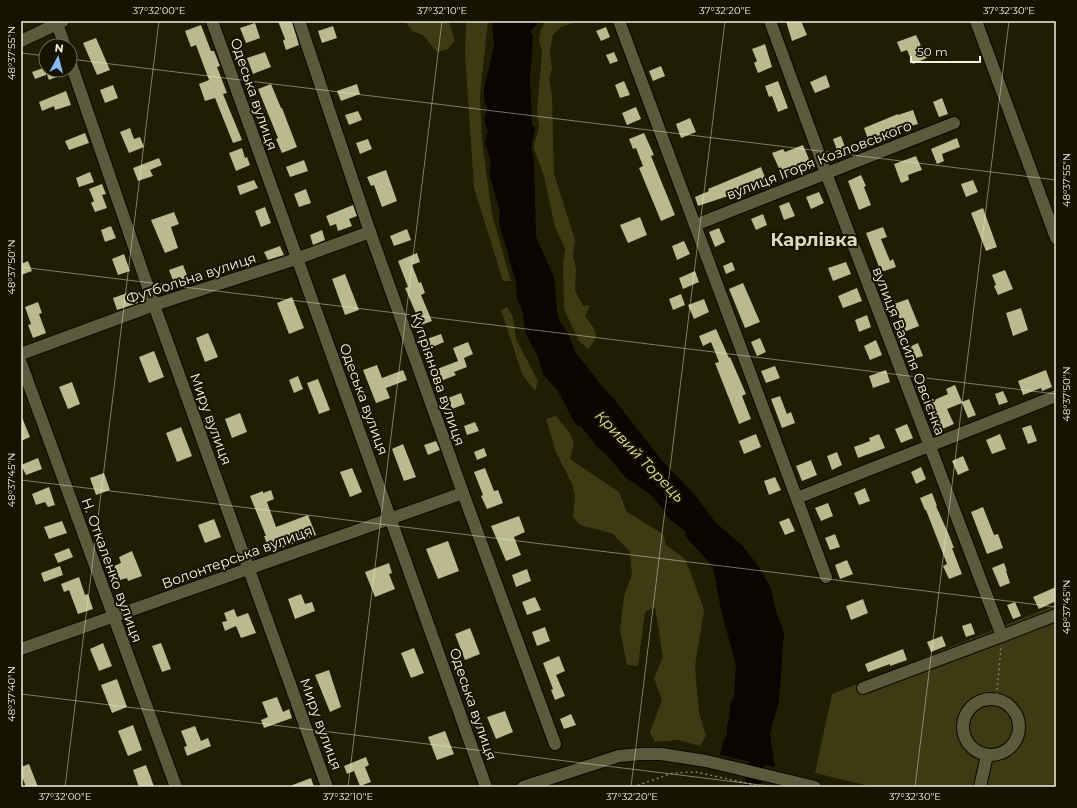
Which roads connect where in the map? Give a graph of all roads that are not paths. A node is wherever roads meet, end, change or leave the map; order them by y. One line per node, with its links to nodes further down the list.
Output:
1 (212, 21): 15 (street, Одеська вулиця)
2 (299, 21): 13 (street, Купріянова вулиця)
3 (619, 21): 12 (street)
4 (770, 21): 11 (street, вулиця Василя Овсієнка)
5 (976, 21): 14 (street)
6 (59, 22): 7 (street); 8 (street)
7 (63, 38)
8 (21, 41)
9 (76, 78): 16 (street, Миру вулиця)
10 (954, 123): 11 (street, вулиця Ігоря Козловського)
11 (826, 173): 12 (street, вулиця Ігоря Козловського); 20 (street, вулиця Василя Овсієнка)
12 (695, 225): 22 (street)
13 (370, 232): 15 (street, Футбольна вулиця); 21 (street, Купріянова вулиця)
14 (1056, 238)
15 (296, 259): 16 (street, Футбольна вулиця); 23 (street, Одеська вулиця)
16 (154, 305): 17 (street, Футбольна вулиця); 24 (street, Миру вулиця)
17 (21, 354)
18 (21, 363): 27 (street, Н. Откаленко вулиця)
19 (1056, 396): 20 (street)
20 (930, 446): 22 (street); 28 (street, вулиця Василя Овсієнка)
21 (463, 493): 23 (street, Волонтерська вулиця); 31 (street, Купріянова вулиця)
22 (797, 498): 25 (street)
23 (391, 518): 24 (street, Волонтерська вулиця); 35 (street, Одеська вулиця)
24 (249, 568): 27 (street, Волонтерська вулиця); 34 (street, Миру вулиця)
25 (826, 577)
26 (1056, 615): 28 (street)
27 (113, 616): 29 (street, Волонтерська вулиця); 33 (street, Н. Откаленко вулиця)
28 (1002, 636): 30 (street)
29 (21, 649)
30 (863, 688)
31 (555, 744)
32 (987, 755): 32 (street); 38 (street)
33 (176, 787)
34 (327, 787)
35 (486, 787)
36 (523, 787): 37 (street)
37 (815, 787)
38 (980, 787)

